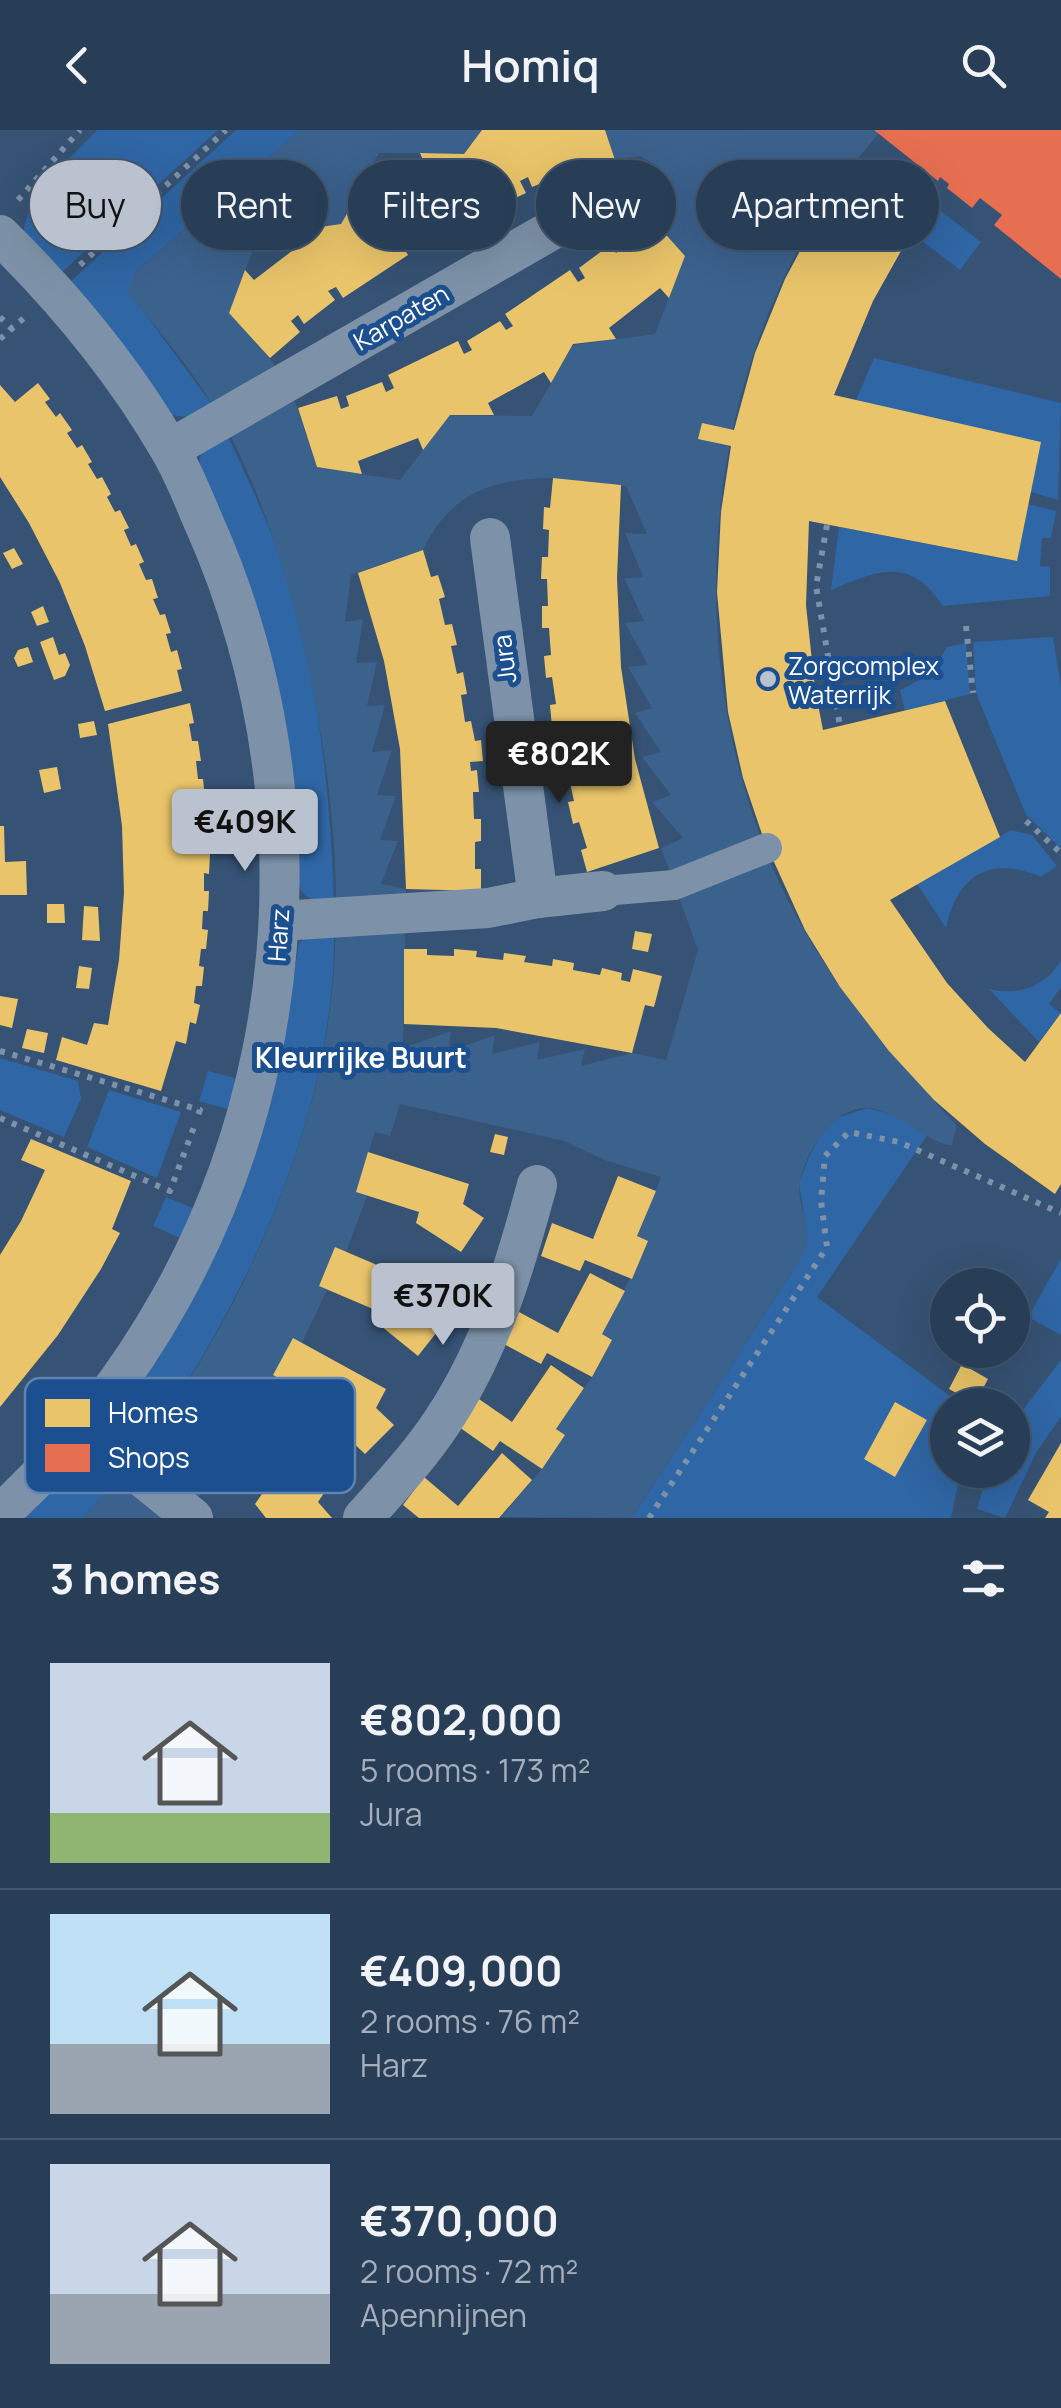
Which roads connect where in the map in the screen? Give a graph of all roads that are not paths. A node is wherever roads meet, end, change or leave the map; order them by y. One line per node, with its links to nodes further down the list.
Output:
1 (6, 222): 3 (street, Harz)
2 (536, 239): 3 (street, Karpaten)
3 (170, 449): 8 (street, Harz)
4 (490, 538): 7 (street, Jura)
5 (767, 848): 6 (street)
6 (603, 891): 7 (street)
7 (538, 898): 8 (street)
8 (280, 921): 10 (street, Harz)
9 (538, 1186): 15 (street)
10 (120, 1378)
11 (25, 1489): 13 (street, Harz)
12 (161, 1493): 14 (street)
13 (0, 1514)
14 (191, 1517)
15 (363, 1518)

